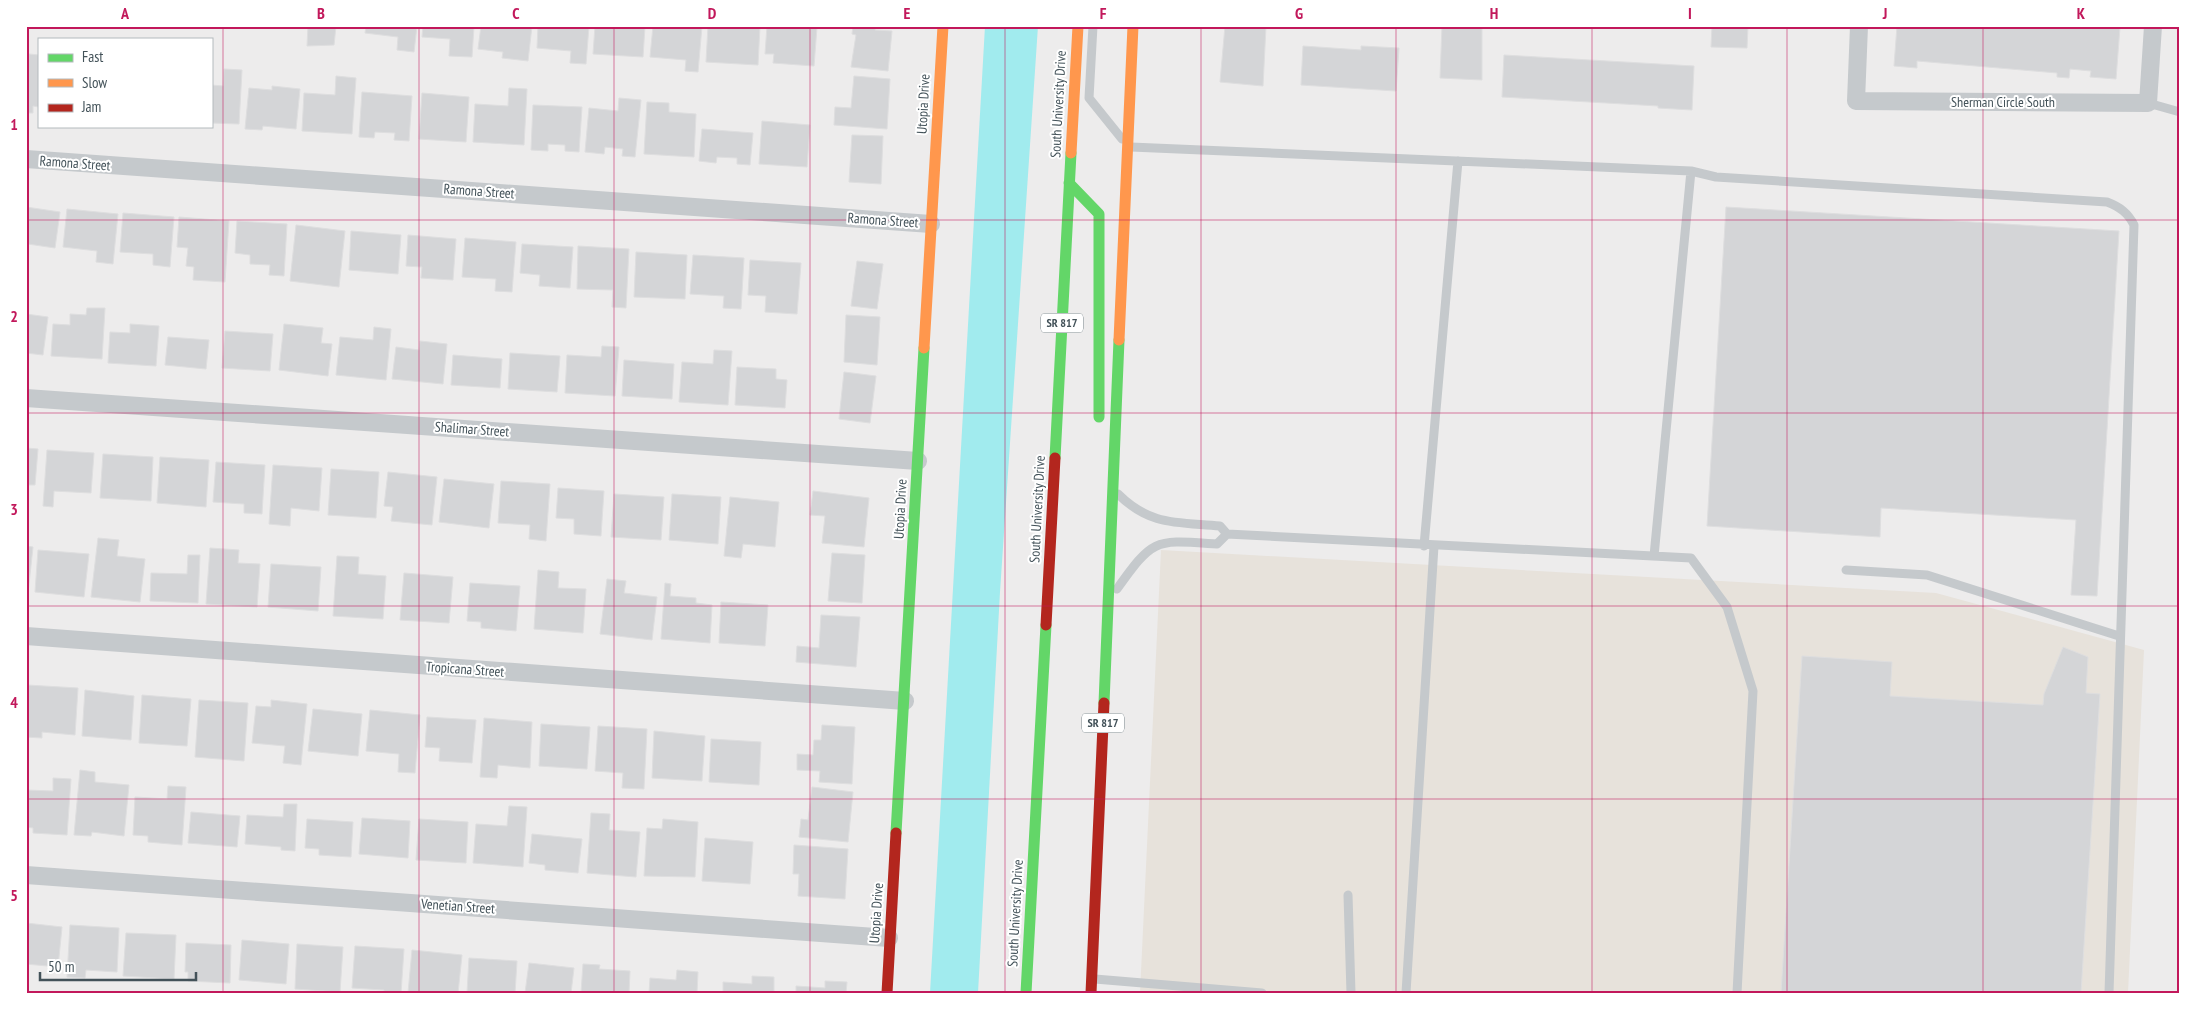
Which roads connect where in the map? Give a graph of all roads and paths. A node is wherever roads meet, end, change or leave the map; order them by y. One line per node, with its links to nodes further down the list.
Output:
1 (943, 26): 14 (main road, Utopia Drive)
2 (1078, 26): 13 (main road, South University Drive / SR 817)
3 (1093, 26): 9 (lane)
4 (1134, 26): 9 (main road, SR 817)
5 (1859, 26): 7 (street, Sherman Circle South)
6 (2153, 26): 7 (street)
7 (2148, 104): 8 (lane)
8 (2180, 112)
9 (1128, 147): 11 (lane); 18 (main road, SR 817)
10 (26, 159): 14 (street, Ramona Street)
11 (1458, 161): 12 (lane); 22 (lane)
12 (1691, 171): 24 (lane); 28 (lane)
13 (1069, 184): 16 (main road); 36 (main road, South University Drive / SR 817)
14 (931, 224): 17 (main road, Utopia Drive)
15 (26, 398): 17 (street, Shalimar Street)
16 (1099, 428)
17 (918, 461): 29 (main road, Utopia Drive)
18 (1113, 490): 20 (main road, SR 817); 21 (lane)
19 (1099, 500): 20 (main road)
20 (1112, 532): 26 (main road, SR 817)
21 (1227, 534): 22 (lane); 26 (lane)
22 (1424, 546): 23 (lane)
23 (1434, 546): 24 (lane); 40 (lane)
24 (1654, 556): 41 (lane)
25 (1846, 570): 28 (lane)
26 (1108, 601): 33 (main road, SR 817)
27 (26, 636): 29 (street, Tropicana Street)
28 (2119, 636): 42 (lane)
29 (905, 701): 32 (main road, Utopia Drive)
30 (26, 875): 32 (street, Venetian Street)
31 (1348, 895): 39 (lane)
32 (889, 938): 35 (main road, Utopia Drive)
33 (1092, 978): 34 (lane); 37 (main road, SR 817)
34 (1191, 990): 38 (lane)
35 (887, 993)
36 (1026, 993)
37 (1091, 993)
38 (1262, 993)
39 (1350, 993)
40 (1406, 993)
41 (1737, 993)
42 (2110, 993)

